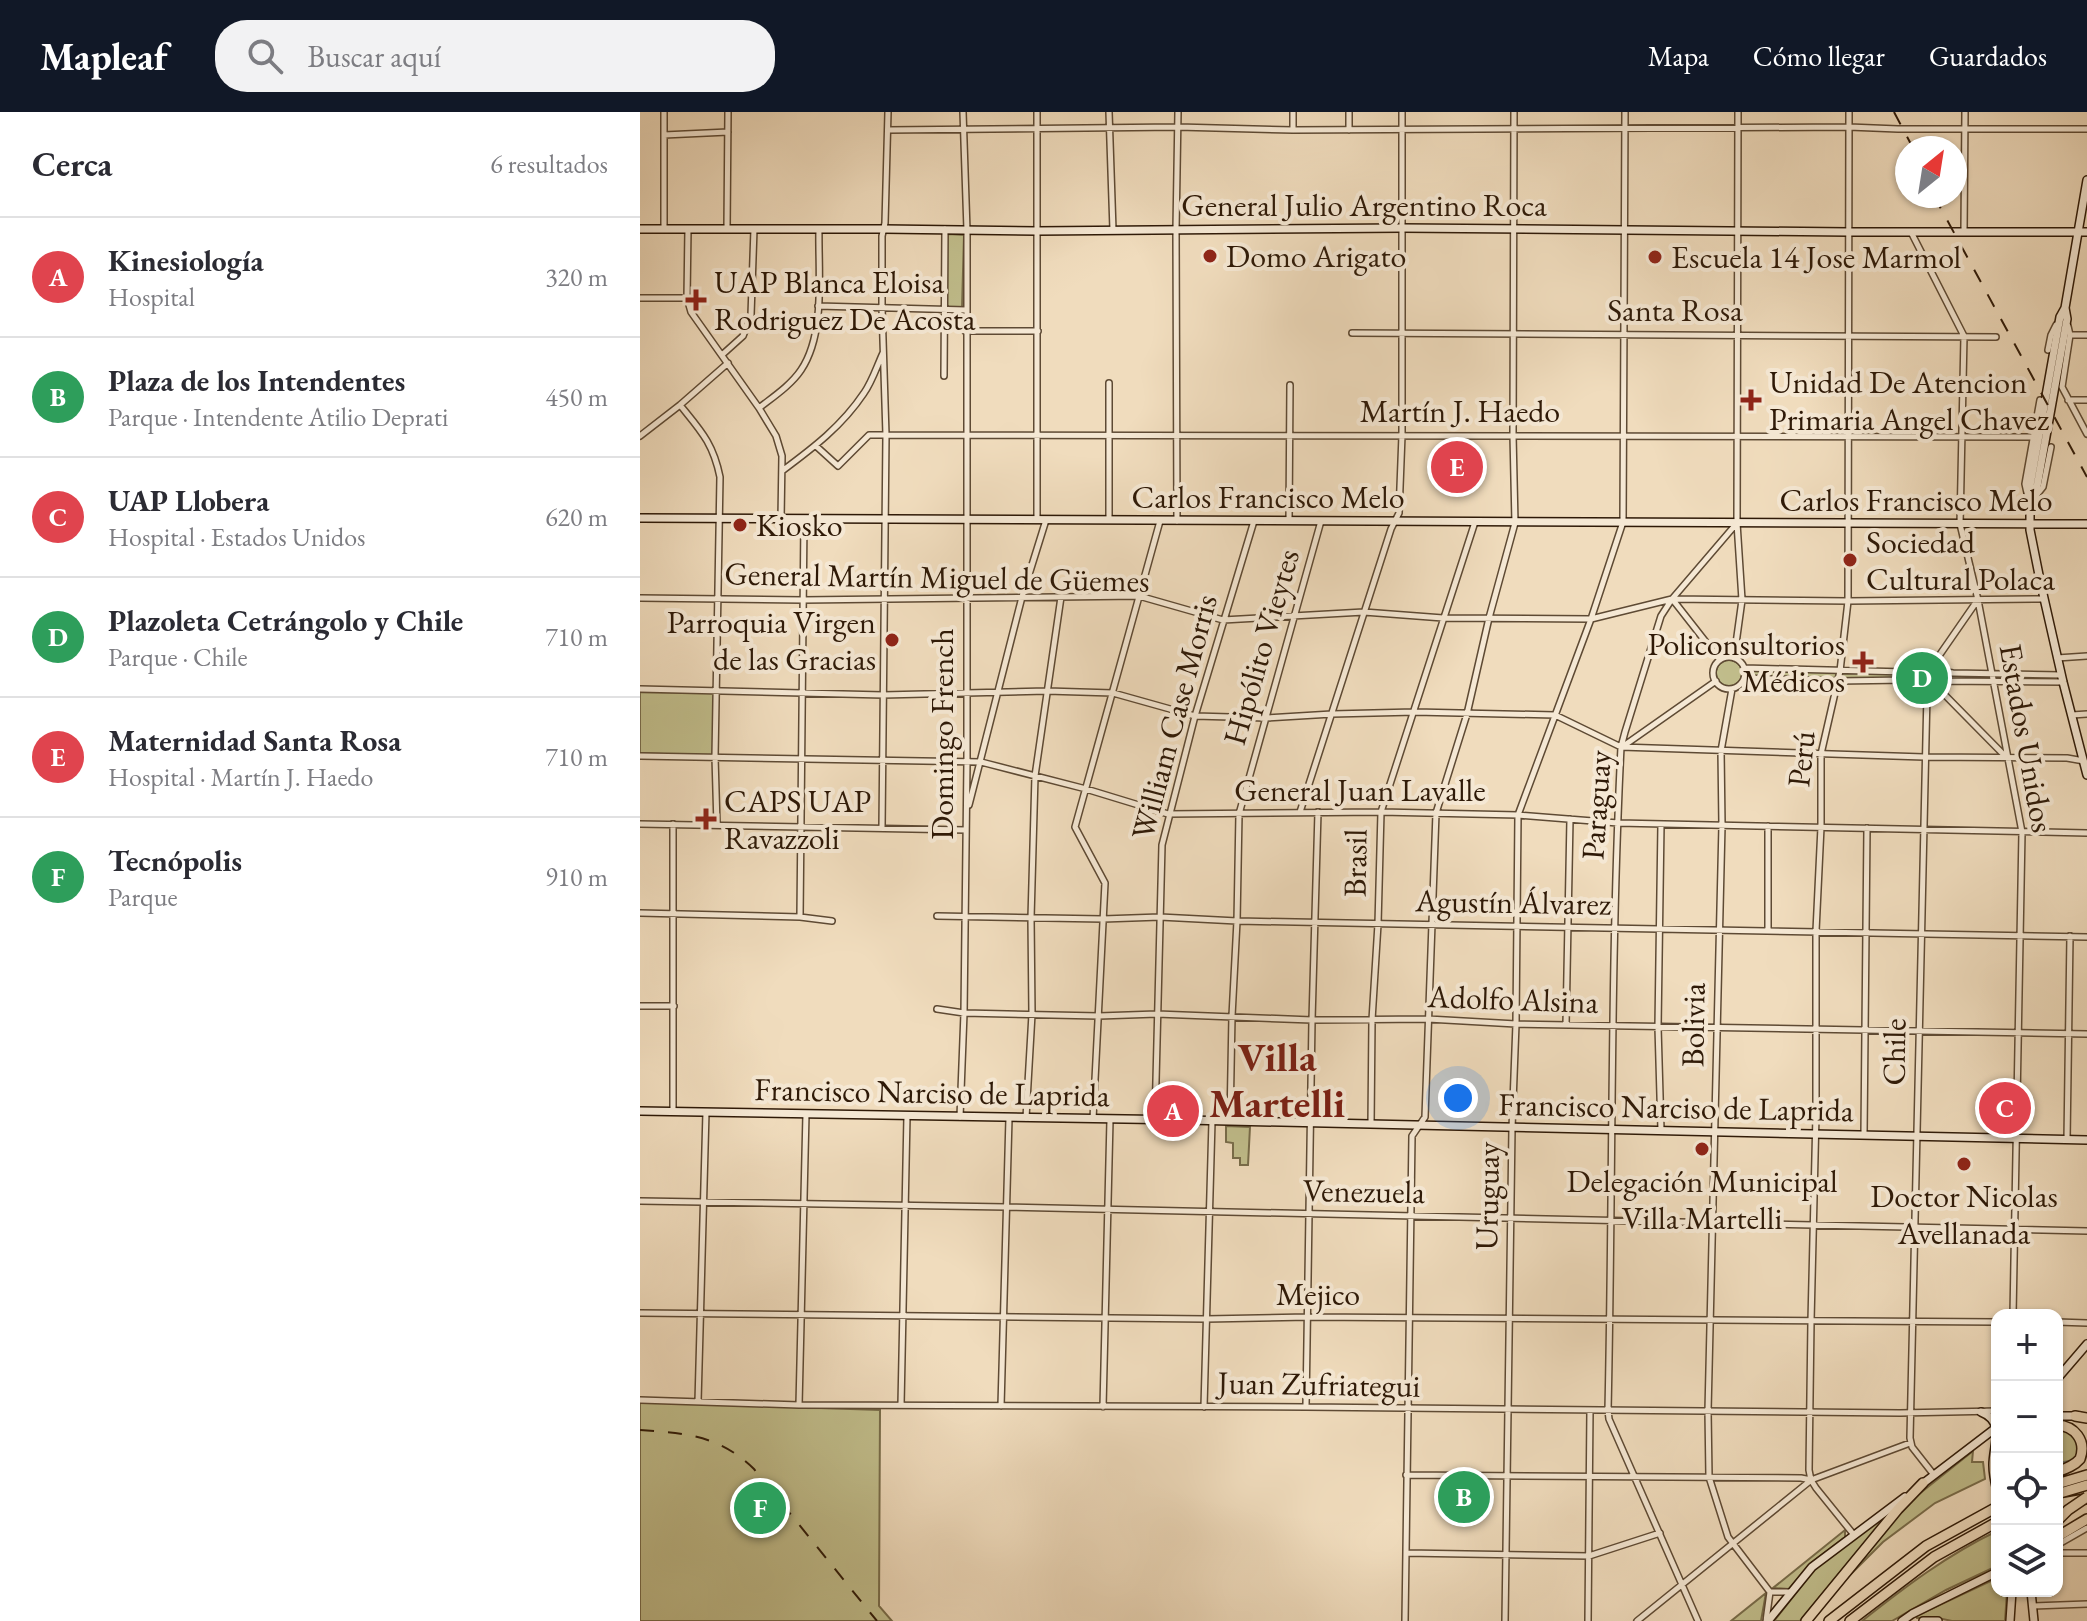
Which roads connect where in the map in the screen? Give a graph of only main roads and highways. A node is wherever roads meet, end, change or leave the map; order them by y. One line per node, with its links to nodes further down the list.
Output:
1 (2075, 1416): 2 (highway)
2 (2087, 1417)
3 (2063, 1425): 5 (highway)
4 (2087, 1464): 5 (highway)
5 (2068, 1468): 6 (highway)
6 (2063, 1470)
7 (2087, 1475): 8 (highway)
8 (2063, 1482)
9 (1923, 1483): 19 (highway)
10 (2087, 1485): 11 (highway)
11 (2063, 1492)
12 (2087, 1498): 13 (highway); 15 (highway, bridge)
13 (2063, 1503)
14 (1991, 1508): 20 (highway)
15 (2063, 1515)
16 (2087, 1519): 18 (highway)
17 (1992, 1525): 21 (highway)
18 (2063, 1533)
19 (1806, 1621)
20 (1829, 1621)
21 (1850, 1621)

